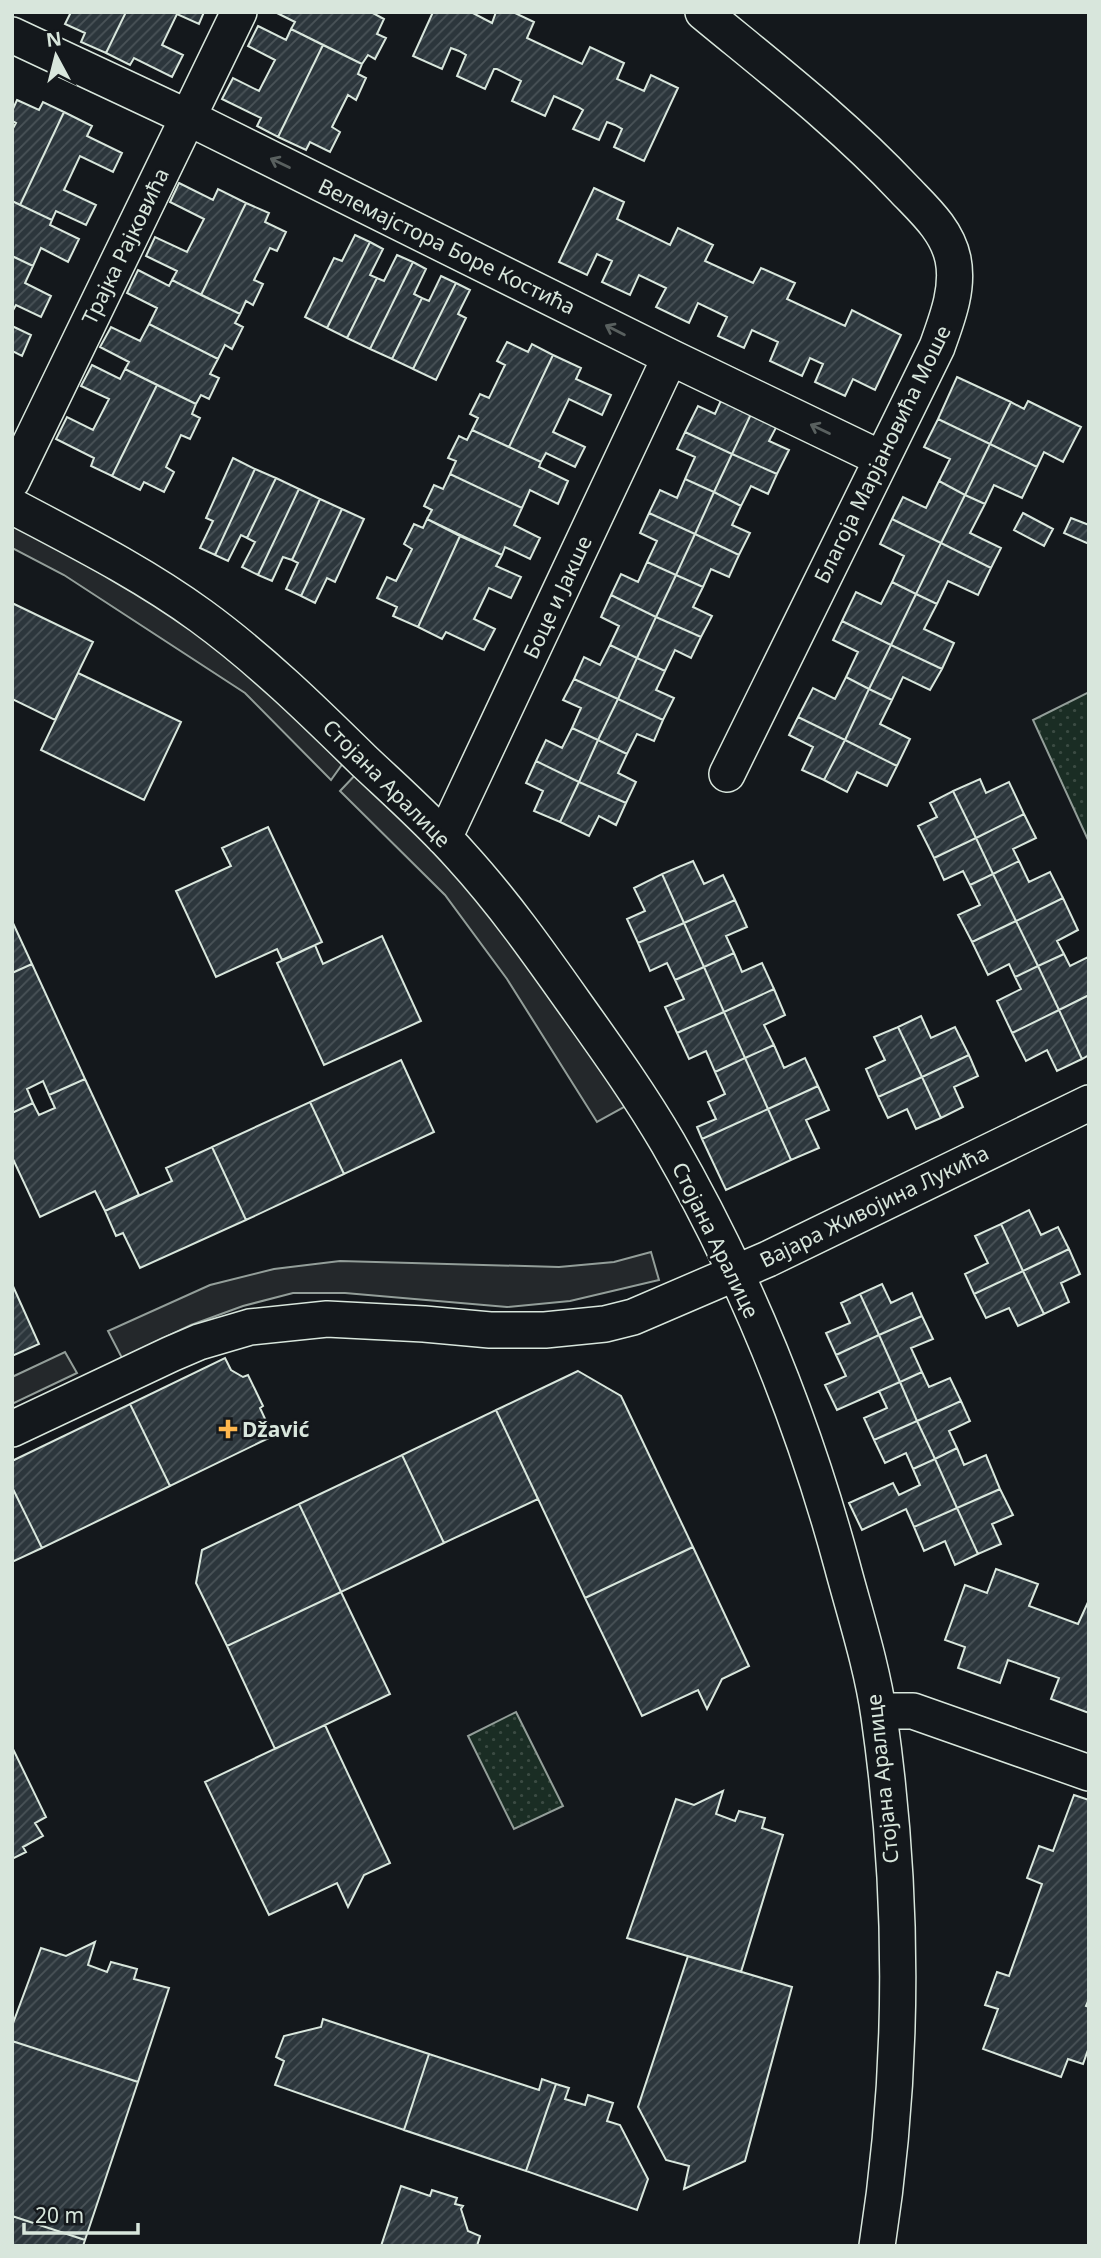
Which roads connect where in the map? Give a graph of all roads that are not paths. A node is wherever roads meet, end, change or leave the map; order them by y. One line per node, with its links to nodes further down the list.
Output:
1 (239, 12): 4 (street, Трајка Рајковића)
2 (703, 12): 6 (street, Благоја Марјановића Моше)
3 (12, 35): 4 (street, Велемајстора Боре Костића)
4 (187, 117): 5 (street, Велемајстора Боре Костића, one-way to 4); 7 (street, Трајка Рајковића)
5 (670, 357): 6 (street, Велемајстора Боре Костића, one-way to 5); 10 (street, Боце и Јакше)
6 (881, 459): 9 (street, Благоја Марјановића Моше)
7 (12, 481)
8 (12, 506): 10 (street, Стојана Аралице)
9 (727, 774)
10 (444, 838): 12 (street, Стојана Аралице)
11 (1089, 1103): 12 (street, Вајара Живојина Лукића)
12 (735, 1273): 13 (street, Вајара Живојина Лукића); 14 (street, Стојана Аралице)
13 (12, 1429)
14 (878, 1711): 15 (street); 16 (street, Стојана Аралице)
15 (1089, 1773)
16 (877, 2246)

